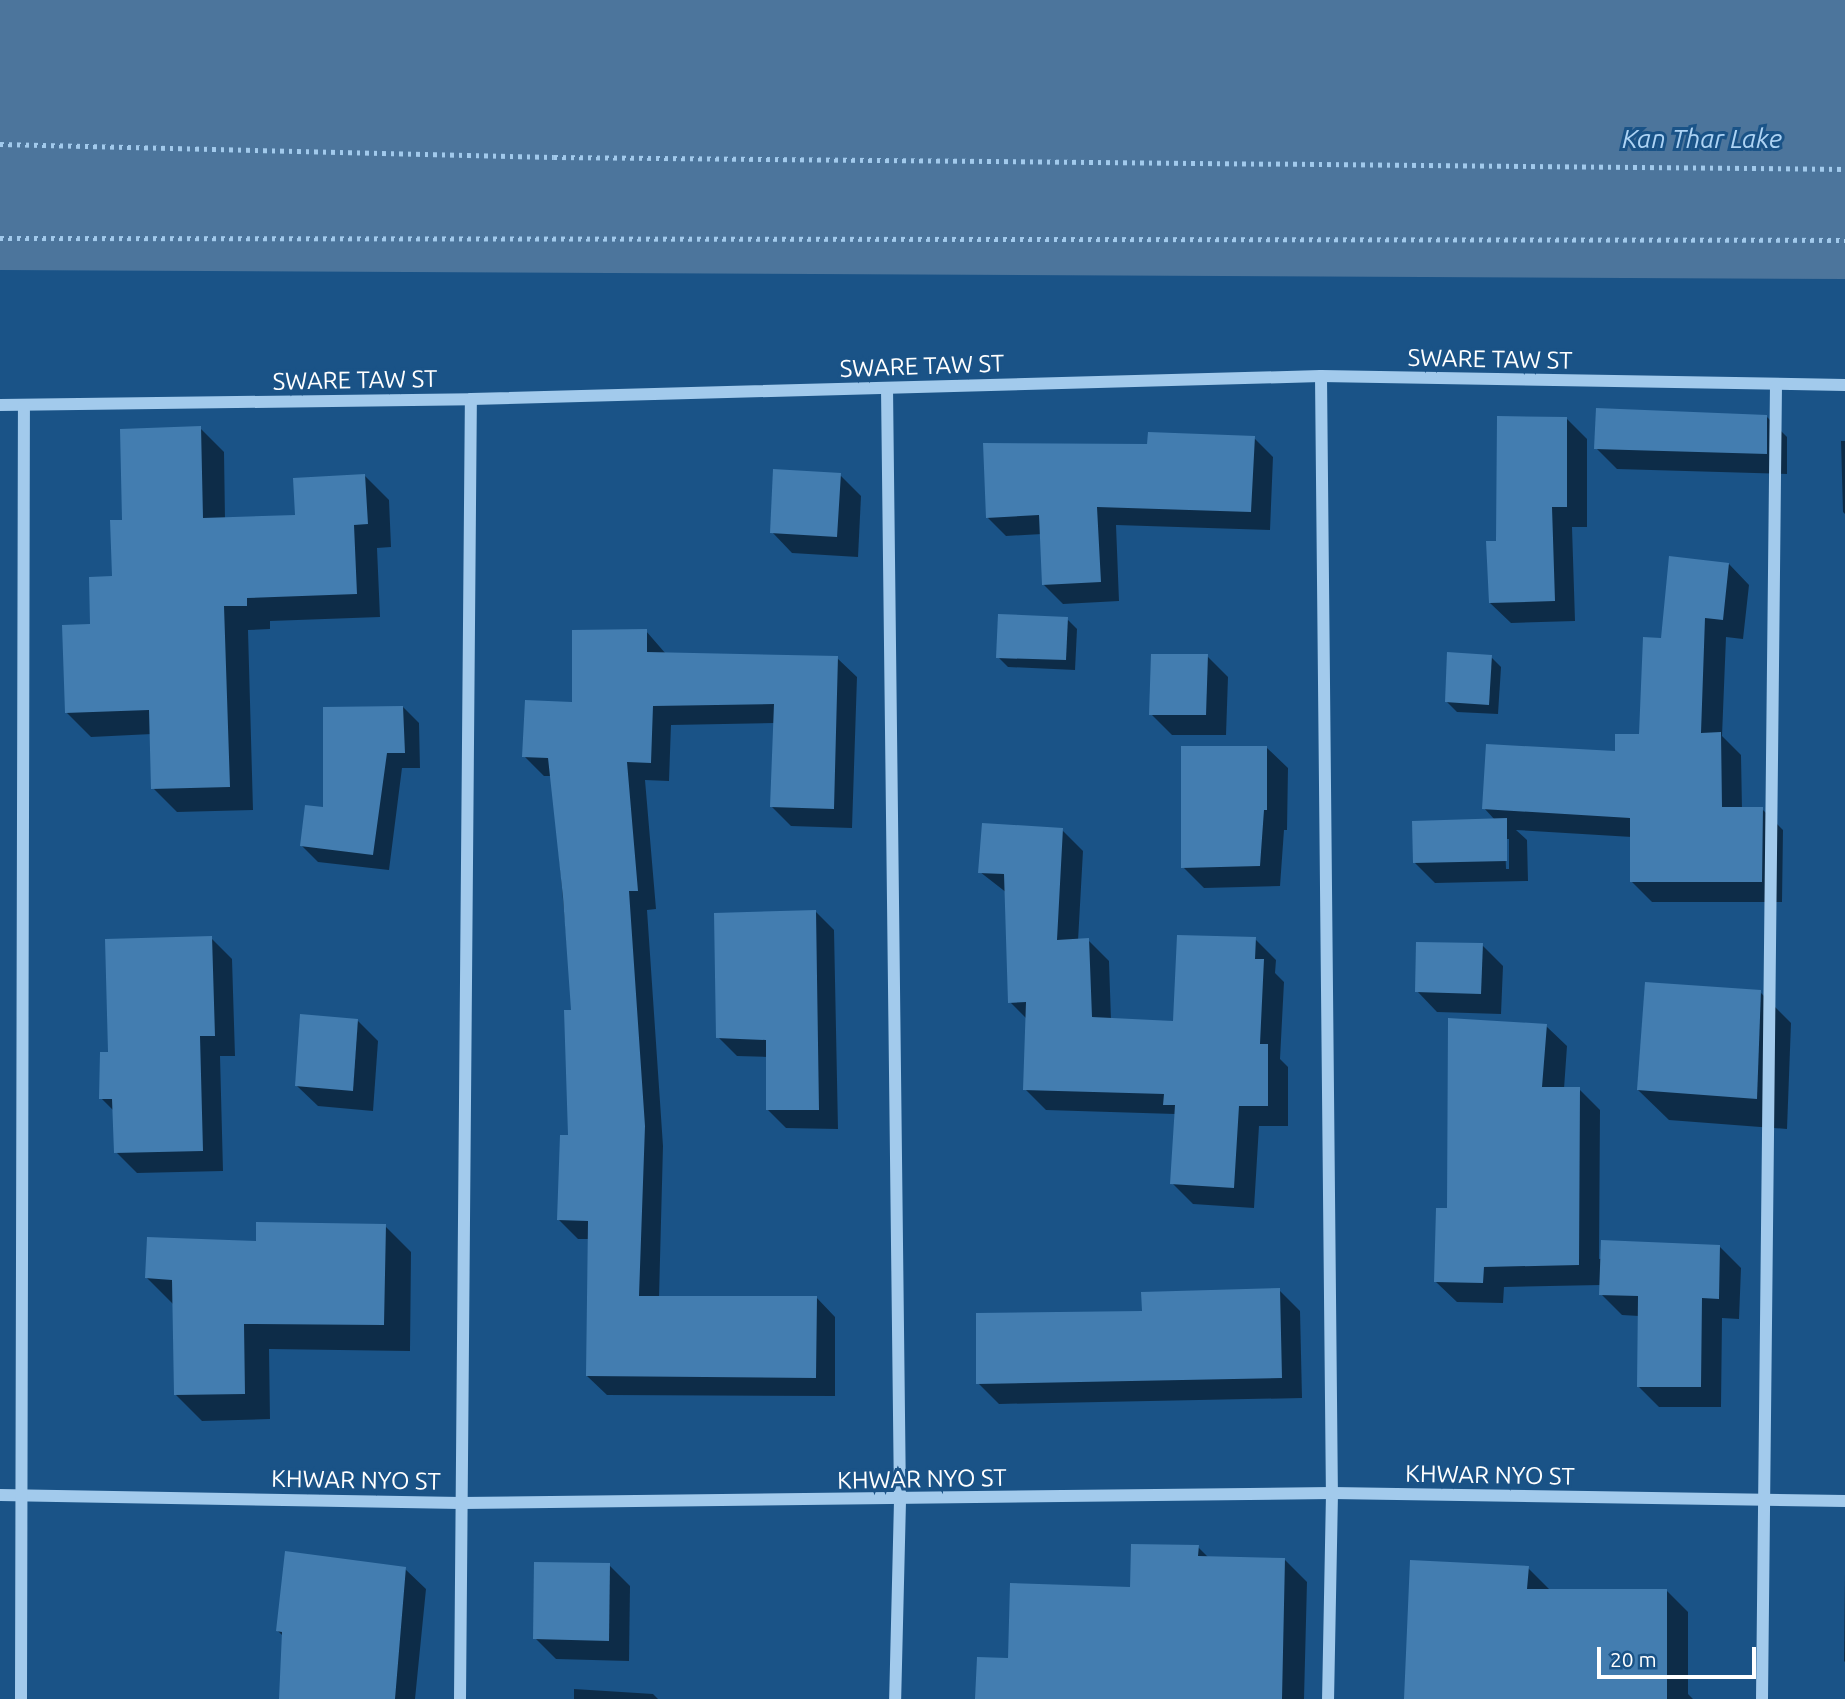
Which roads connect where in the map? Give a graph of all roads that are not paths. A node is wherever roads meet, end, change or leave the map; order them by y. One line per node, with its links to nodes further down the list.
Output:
1 (1321, 376): 3 (street, SWARE TAW ST); 4 (street, SWARE TAW ST); 8 (street)
2 (1845, 384): 3 (street, SWARE TAW ST)
3 (1776, 386): 12 (street)
4 (887, 388): 5 (street, SWARE TAW ST); 11 (street)
5 (471, 399): 7 (street, SWARE TAW ST); 14 (street)
6 (0, 405): 7 (street, SWARE TAW ST)
7 (24, 406): 10 (street)
8 (1332, 1493): 11 (street, KHWAR NYO ST); 12 (street, KHWAR NYO ST); 18 (street)
9 (0, 1495): 10 (street, KHWAR NYO ST)
10 (19, 1495): 14 (street, KHWAR NYO ST); 15 (street)
11 (900, 1501): 14 (street, KHWAR NYO ST); 17 (street)
12 (1764, 1501): 13 (street, KHWAR NYO ST); 19 (street)
13 (1845, 1501)
14 (461, 1503): 16 (street)
15 (21, 1699)
16 (460, 1699)
17 (895, 1699)
18 (1328, 1699)
19 (1762, 1699)

